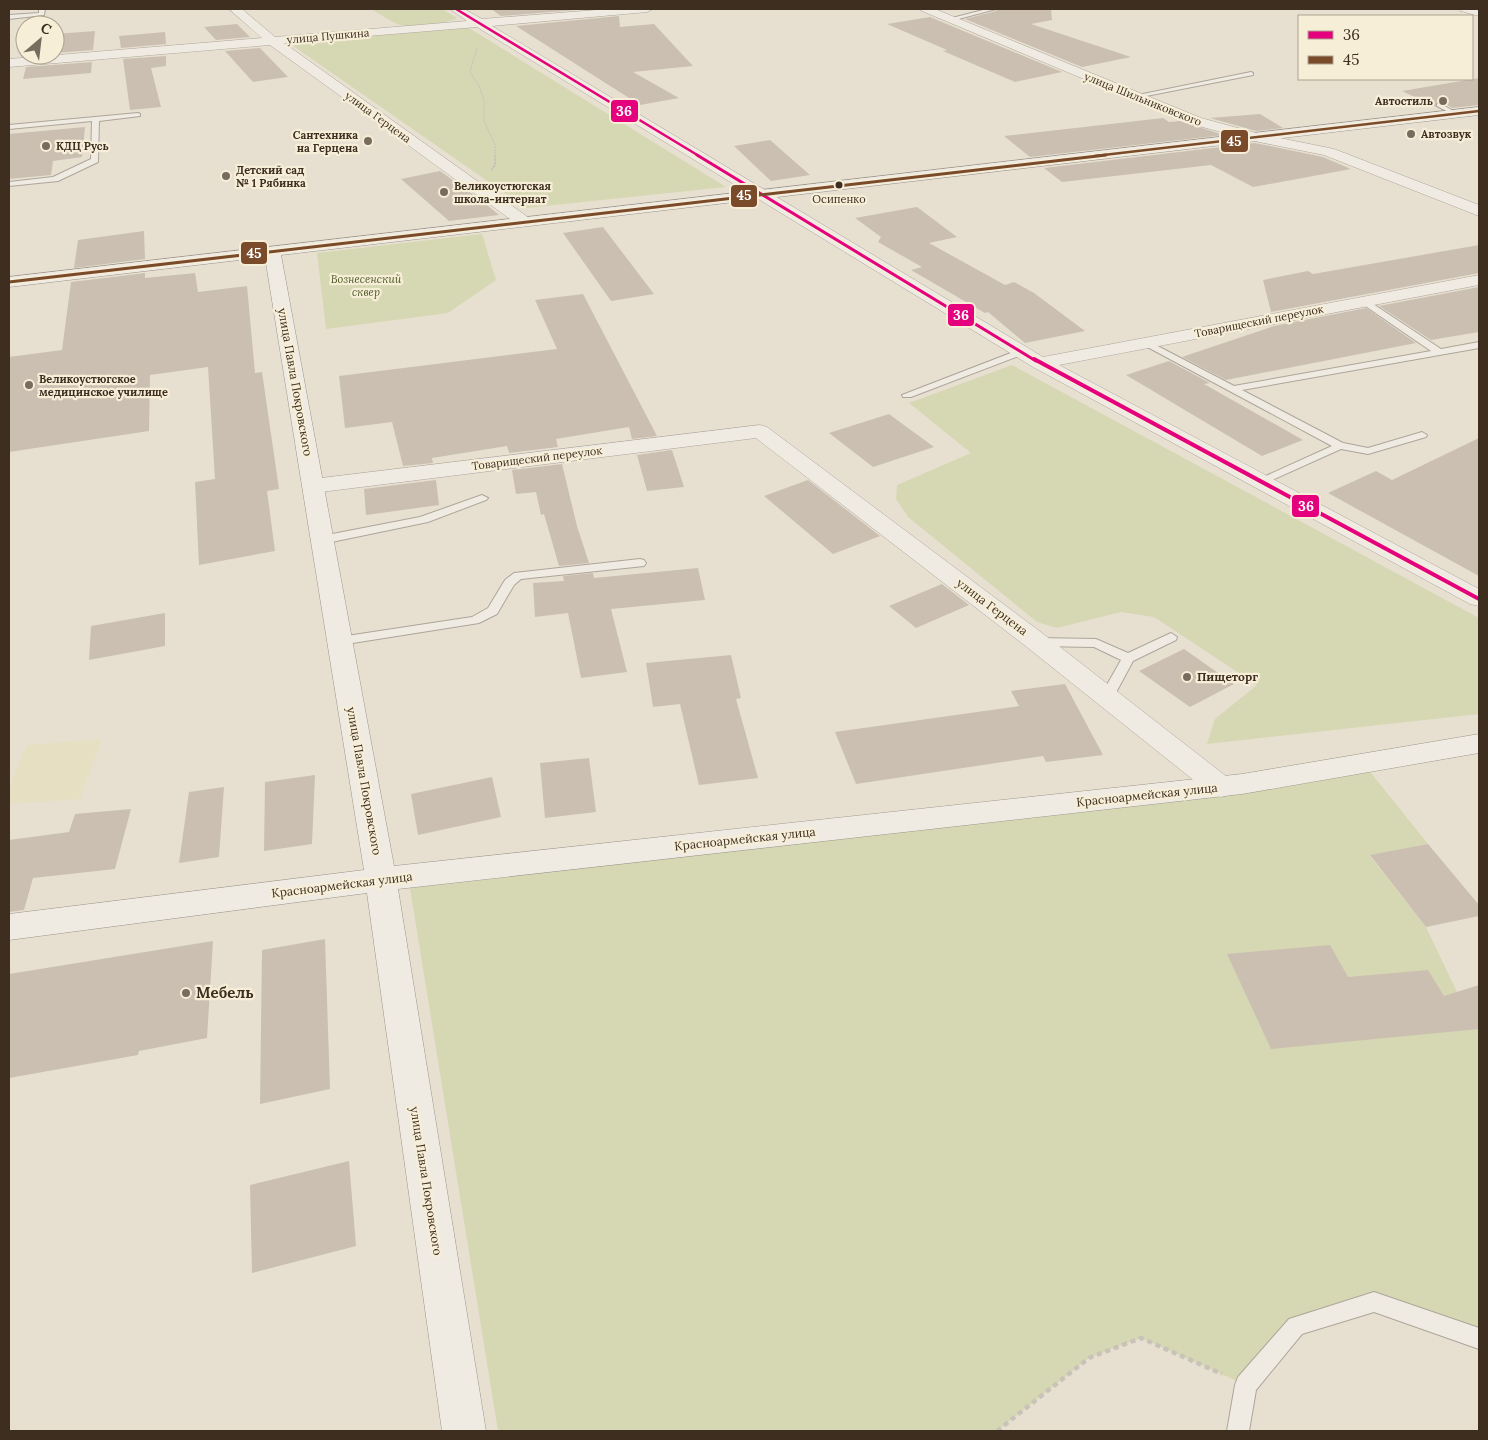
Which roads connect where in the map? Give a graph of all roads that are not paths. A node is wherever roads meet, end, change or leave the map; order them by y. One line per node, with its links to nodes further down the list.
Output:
1 (42, 9): 9 (lane)
2 (235, 9): 12 (street, улица Герцена)
3 (456, 9): 11 (street)
4 (646, 9): 11 (street, улица Пушкина)
5 (926, 9): 10 (street, улица Шильниковского)
6 (993, 9): 10 (lane)
7 (1465, 9): 8 (street)
8 (1479, 13)
9 (9, 17)
10 (951, 19): 15 (street, улица Шильниковского)
11 (482, 25): 12 (street, улица Пушкина); 24 (street)
12 (273, 41): 13 (street, улица Пушкина); 26 (street, улица Герцена)
13 (9, 63)
14 (1251, 74): 15 (lane)
15 (1136, 96): 22 (street, улица Шильниковского)
16 (1439, 105): 18 (lane)
17 (1479, 111): 18 (street)
18 (1454, 113): 22 (street)
19 (138, 115): 20 (lane)
20 (96, 119): 21 (lane); 23 (lane)
21 (9, 127)
22 (1259, 138): 24 (street); 25 (street, улица Шильниковского)
23 (9, 184)
24 (758, 194): 26 (street); 33 (street)
25 (1479, 211)
26 (523, 221): 27 (street)
27 (272, 251): 29 (street); 42 (street, улица Павла Покровского)
28 (1479, 280): 30 (street, Товарищеский переулок)
29 (9, 282)
30 (1364, 301): 31 (street, Товарищеский переулок); 34 (lane)
31 (1145, 343): 35 (street, Товарищеский переулок); 36 (lane)
32 (1479, 345): 34 (lane)
33 (1021, 352): 35 (street); 37 (lane)
34 (1440, 352): 36 (lane)
35 (1040, 363): 41 (street)
36 (1233, 389): 40 (lane)
37 (908, 395)
38 (760, 431): 42 (street, Товарищеский переулок); 49 (street, улица Герцена)
39 (1422, 435): 40 (lane)
40 (1340, 446): 41 (lane)
41 (1261, 482): 46 (street)
42 (313, 486): 44 (street, улица Павла Покровского)
43 (482, 498): 44 (lane)
44 (322, 540): 48 (street, улица Павла Покровского)
45 (640, 563): 48 (lane)
46 (1479, 599)
47 (1171, 637): 50 (lane)
48 (340, 642): 54 (street, улица Павла Покровского)
49 (1038, 642): 50 (lane); 51 (street, улица Герцена)
50 (1128, 658): 51 (lane)
51 (1107, 697): 53 (street, улица Герцена)
52 (1477, 745): 53 (street, Красноармейская улица)
53 (1221, 787): 54 (street, Красноармейская улица)
54 (380, 880): 55 (street, Красноармейская улица); 57 (street, улица Павла Покровского)
55 (9, 927)
56 (1479, 1340): 58 (lane)
57 (464, 1431)
58 (1238, 1431)

